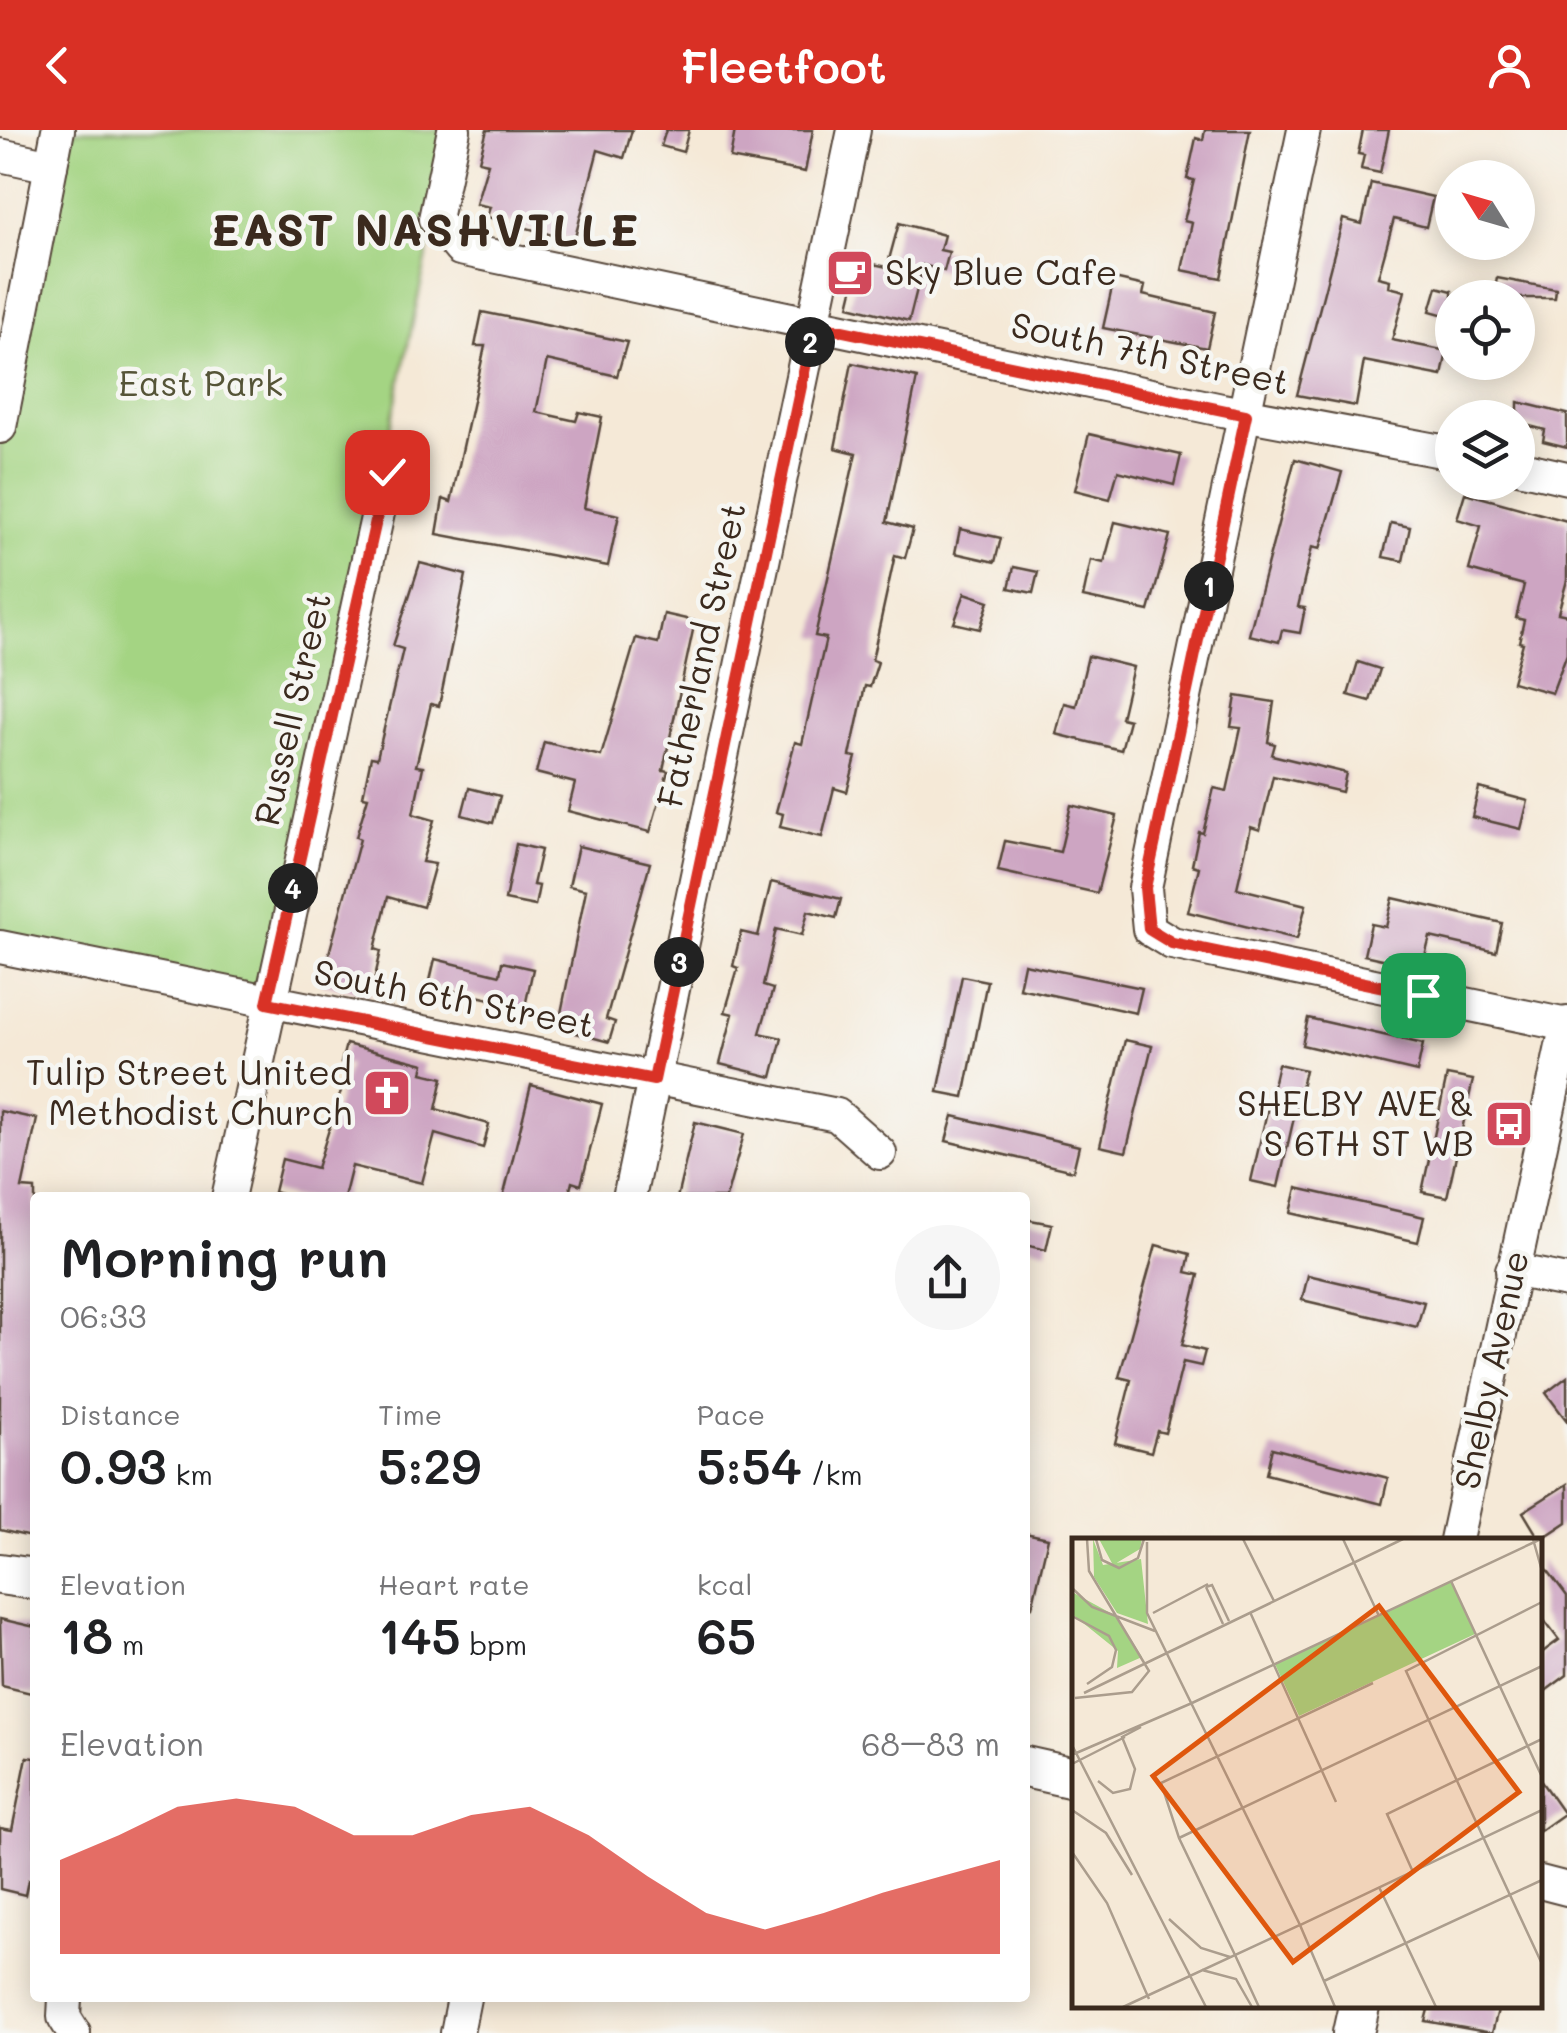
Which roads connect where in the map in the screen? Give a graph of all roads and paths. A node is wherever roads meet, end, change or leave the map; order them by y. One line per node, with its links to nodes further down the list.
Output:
1 (58, 130): 6 (street)
2 (454, 130): 7 (street, South 7th Street)
3 (854, 130): 7 (street, Fatherland Street)
4 (1304, 130): 8 (street)
5 (0, 156): 6 (street)
6 (51, 166): 9 (street)
7 (814, 325): 8 (street, South 7th Street); 17 (street, Fatherland Street)
8 (1246, 415): 10 (street, South 7th Street); 16 (street)
9 (0, 427)
10 (1435, 450)
11 (1535, 471): 13 (street)
12 (387, 472): 15 (street, Russell Street)
13 (1567, 478)
14 (0, 946): 15 (street, South 6th Street)
15 (267, 1003): 17 (street, South 6th Street); 19 (street, Russell Street)
16 (1567, 1024): 21 (street, Shelby Avenue)
17 (654, 1080): 18 (street, South 6th Street); 20 (street, Fatherland Street)
18 (880, 1153)
19 (229, 1192)
20 (630, 1192)
21 (1512, 1270): 22 (street); 23 (street, Shelby Avenue)
22 (1567, 1281)
23 (1456, 1538)
24 (0, 1574): 25 (main road)
25 (30, 1579)
26 (1030, 1768): 27 (main road)
27 (1072, 1778)
28 (1542, 1883): 29 (street)
29 (1567, 1889)
30 (463, 2002): 32 (street)
31 (1359, 2008): 33 (main road)
32 (457, 2033)
33 (1353, 2033)

